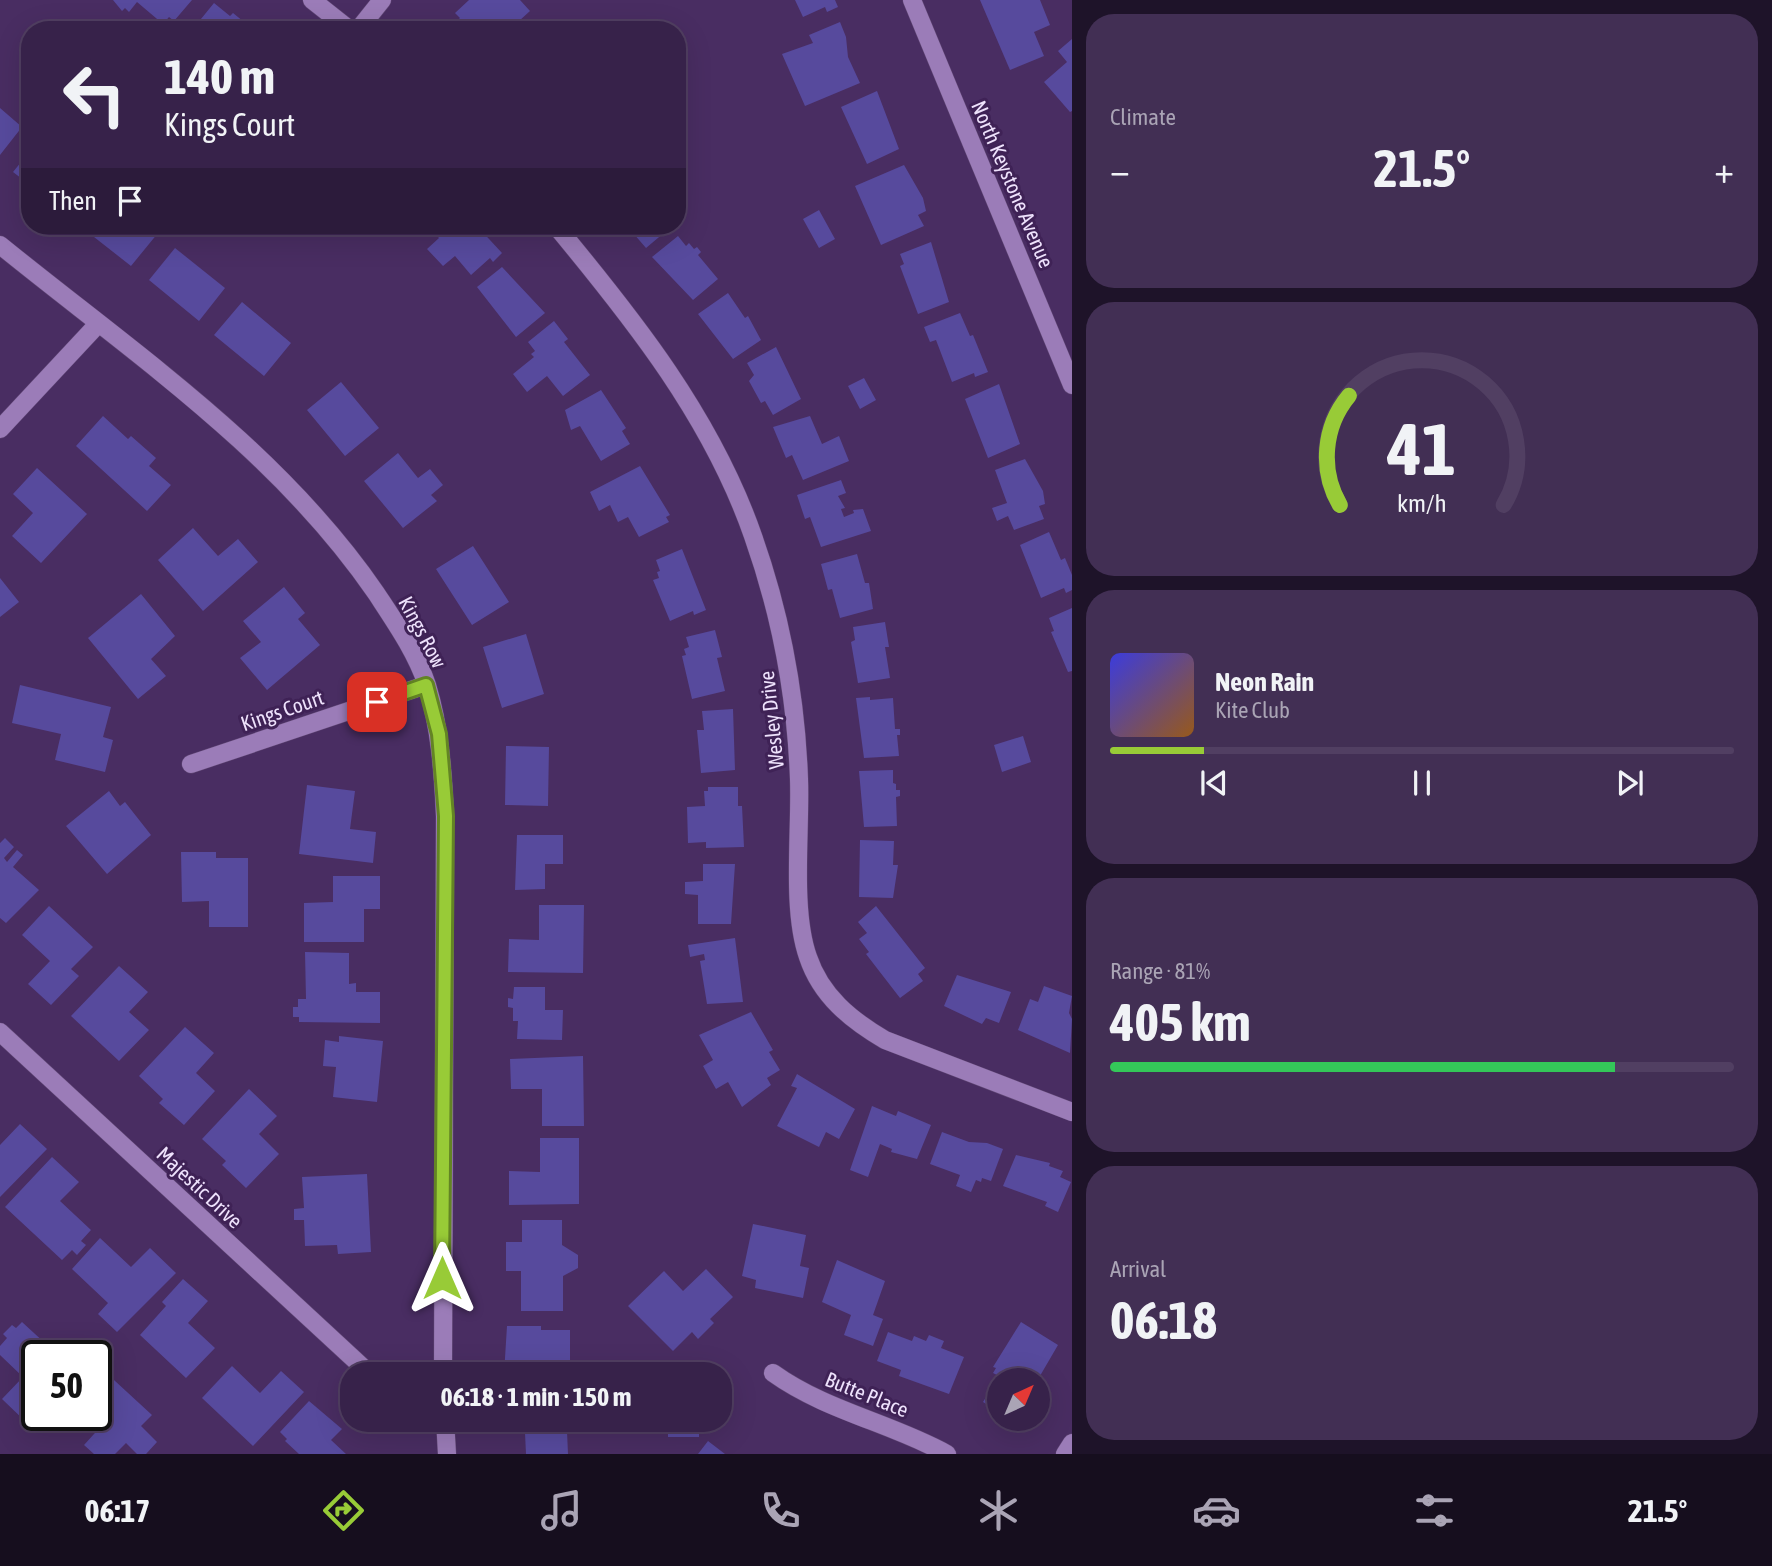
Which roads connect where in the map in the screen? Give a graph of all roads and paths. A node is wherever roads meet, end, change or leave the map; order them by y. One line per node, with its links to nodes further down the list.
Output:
1 (312, 0): 4 (street)
2 (382, 0): 5 (street)
3 (912, 0): 9 (street, North Keystone Avenue)
4 (339, 21)
5 (365, 21)
6 (563, 235): 14 (street, Wesley Drive)
7 (0, 245): 8 (street, Kings Row)
8 (98, 324): 10 (street); 11 (street, Kings Row)
9 (1072, 385)
10 (0, 429)
11 (426, 685): 12 (street, Kings Court); 16 (street, Kings Row)
12 (191, 764)
13 (0, 1032): 15 (street, Majestic Drive)
14 (1072, 1112)
15 (357, 1362)
16 (443, 1362)
17 (773, 1373): 21 (street, Butte Place)
18 (445, 1432): 20 (street)
19 (1072, 1443): 22 (street)
20 (447, 1454)
21 (947, 1454)
22 (1065, 1454)

